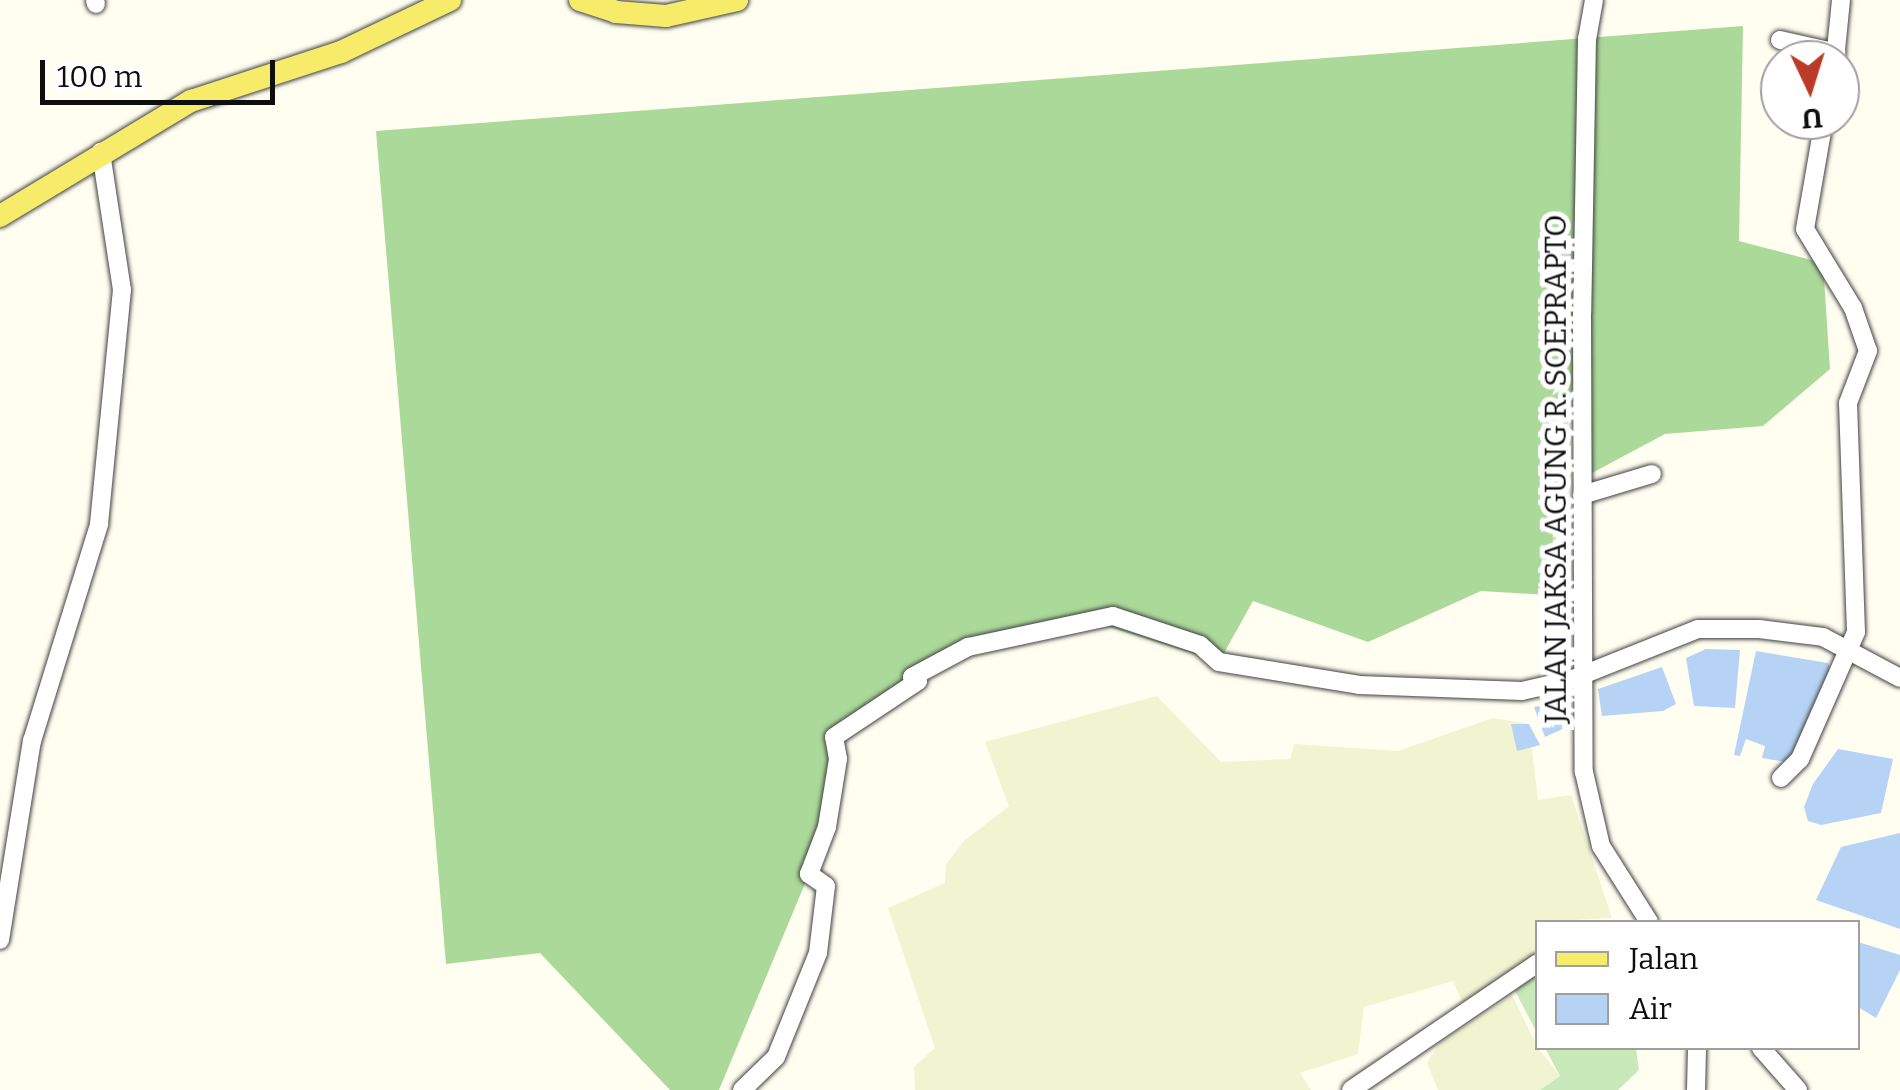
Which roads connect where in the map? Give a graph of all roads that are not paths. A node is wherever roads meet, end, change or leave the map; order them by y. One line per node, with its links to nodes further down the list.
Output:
1 (450, 0): 8 (main road)
2 (580, 0): 3 (main road)
3 (737, 0)
4 (1594, 0): 11 (street, JALAN JAKSA AGUNG R. SOEPRAPTO)
5 (1841, 0): 6 (street)
6 (1837, 40)
7 (1821, 140): 12 (street)
8 (101, 152): 9 (main road); 17 (street)
9 (0, 216)
10 (1652, 474): 11 (street)
11 (1582, 495): 13 (street, JALAN JAKSA AGUNG R. SOEPRAPTO)
12 (1842, 650): 13 (street); 14 (street); 15 (street)
13 (1581, 675): 16 (street, JALAN JAKSA AGUNG R. SOEPRAPTO); 21 (street)
14 (1900, 678)
15 (1781, 778)
16 (1648, 920)
17 (0, 940)
18 (1535, 965): 22 (street)
19 (1697, 1050): 23 (street)
20 (1763, 1050): 24 (street)
21 (742, 1090)
22 (1352, 1090)
23 (1696, 1090)
24 (1798, 1090)

